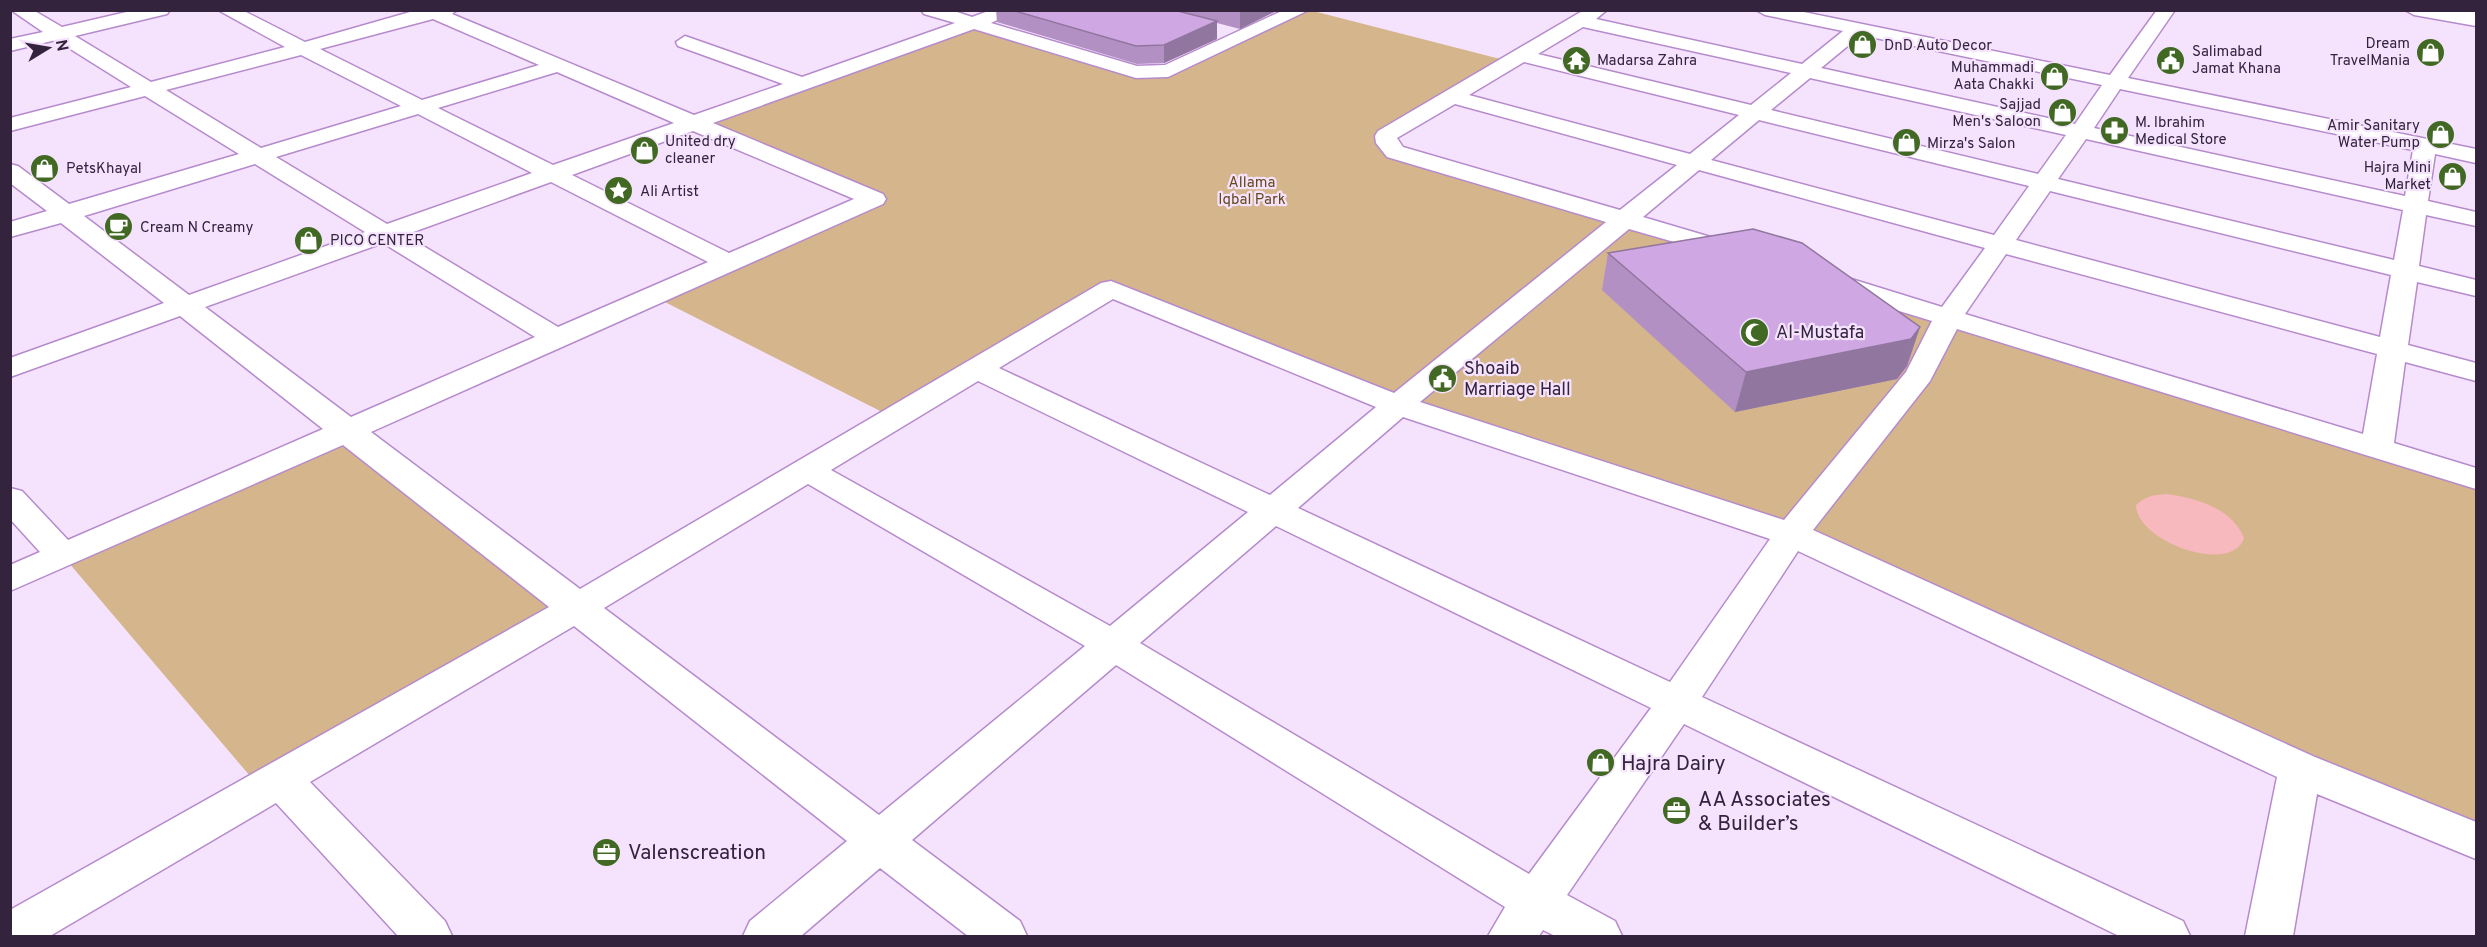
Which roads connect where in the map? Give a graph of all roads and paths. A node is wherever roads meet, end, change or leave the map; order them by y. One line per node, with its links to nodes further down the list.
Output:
1 (20, 10): 18 (main road)
2 (161, 10): 18 (main road)
3 (227, 10): 22 (main road)
4 (930, 10): 15 (main road)
5 (1009, 10): 15 (main road)
6 (1300, 10): 19 (main road)
7 (1765, 10): 16 (main road)
8 (2166, 10): 26 (main road)
9 (2414, 10): 14 (main road)
10 (2463, 10): 12 (main road)
11 (436, 12): 22 (main road); 24 (main road)
12 (2476, 13)
13 (1589, 16): 23 (main road); 25 (main road)
14 (2476, 21)
15 (973, 23): 19 (main road); 27 (main road)
16 (1857, 29): 25 (main road); 26 (main road)
17 (1219, 31): 19 (main road)
18 (58, 34): 21 (main road); 28 (main road)
19 (1242, 37)
20 (685, 42): 27 (main road)
21 (10, 45)
22 (302, 49): 28 (main road); 30 (main road)
23 (1522, 56): 29 (main road); 31 (main road)
24 (557, 66): 30 (main road); 32 (main road)
25 (1806, 70): 31 (main road); 34 (main road)
26 (2115, 82): 34 (main road); 35 (main road)
27 (802, 84): 32 (main road)
28 (148, 89): 33 (main road); 36 (main road)
29 (1452, 97): 38 (main road); 45 (main road)
30 (419, 107): 36 (main road); 40 (main road)
31 (1754, 112): 38 (main road); 41 (main road)
32 (694, 123): 40 (main road); 50 (main road)
33 (10, 125)
34 (2081, 131): 41 (main road); 42 (main road)
35 (2425, 146): 37 (main road); 42 (main road)
36 (258, 156): 43 (main road); 47 (main road)
37 (2476, 156)
38 (1693, 162): 45 (main road); 48 (main road)
39 (10, 171): 43 (main road)
40 (552, 174): 47 (main road); 50 (main road)
41 (2044, 183): 48 (main road); 51 (main road)
42 (2416, 205): 44 (main road); 51 (main road)
43 (65, 214): 46 (main road); 54 (main road)
44 (2476, 219)
45 (1621, 220): 49 (main road); 61 (main road)
46 (10, 230)
47 (386, 234): 54 (main road); 56 (main road)
48 (2001, 244): 55 (main road); 57 (main road)
49 (1756, 258)
50 (729, 263): 56 (main road)
51 (2405, 271): 53 (main road); 57 (main road)
52 (1812, 276): 55 (main road)
53 (2476, 288)
54 (185, 306): 58 (main road); 62 (main road)
55 (1948, 318): 63 (main road); 68 (main road)
56 (557, 339): 62 (main road)
57 (2392, 349): 60 (main road); 63 (main road)
58 (10, 368)
59 (977, 369): 61 (main road); 64 (main road); 67 (main road)
60 (2476, 372)
61 (1398, 405): 67 (main road); 68 (main road)
62 (348, 431): 69 (main road); 71 (main road)
63 (2377, 449): 65 (main road)
64 (807, 470): 71 (main road); 72 (main road)
65 (2476, 479)
66 (10, 498): 69 (main road)
67 (1272, 512): 72 (main road); 73 (main road)
68 (1791, 534): 73 (main road); 74 (main road)
69 (63, 556): 70 (main road)
70 (10, 579)
71 (576, 608): 75 (main road); 77 (main road)
72 (1113, 645): 77 (main road); 78 (main road)
73 (1677, 703): 78 (main road); 85 (main road)
74 (2300, 769): 76 (main road); 86 (main road)
75 (280, 779): 79 (main road); 80 (main road)
76 (2476, 841)
77 (880, 842): 81 (main road); 82 (main road)
78 (1536, 902): 83 (main road); 84 (main road)
79 (10, 935)
80 (428, 936)
81 (767, 936)
82 (1003, 936)
83 (1512, 936)
84 (1598, 936)
85 (2166, 936)
86 (2269, 936)

